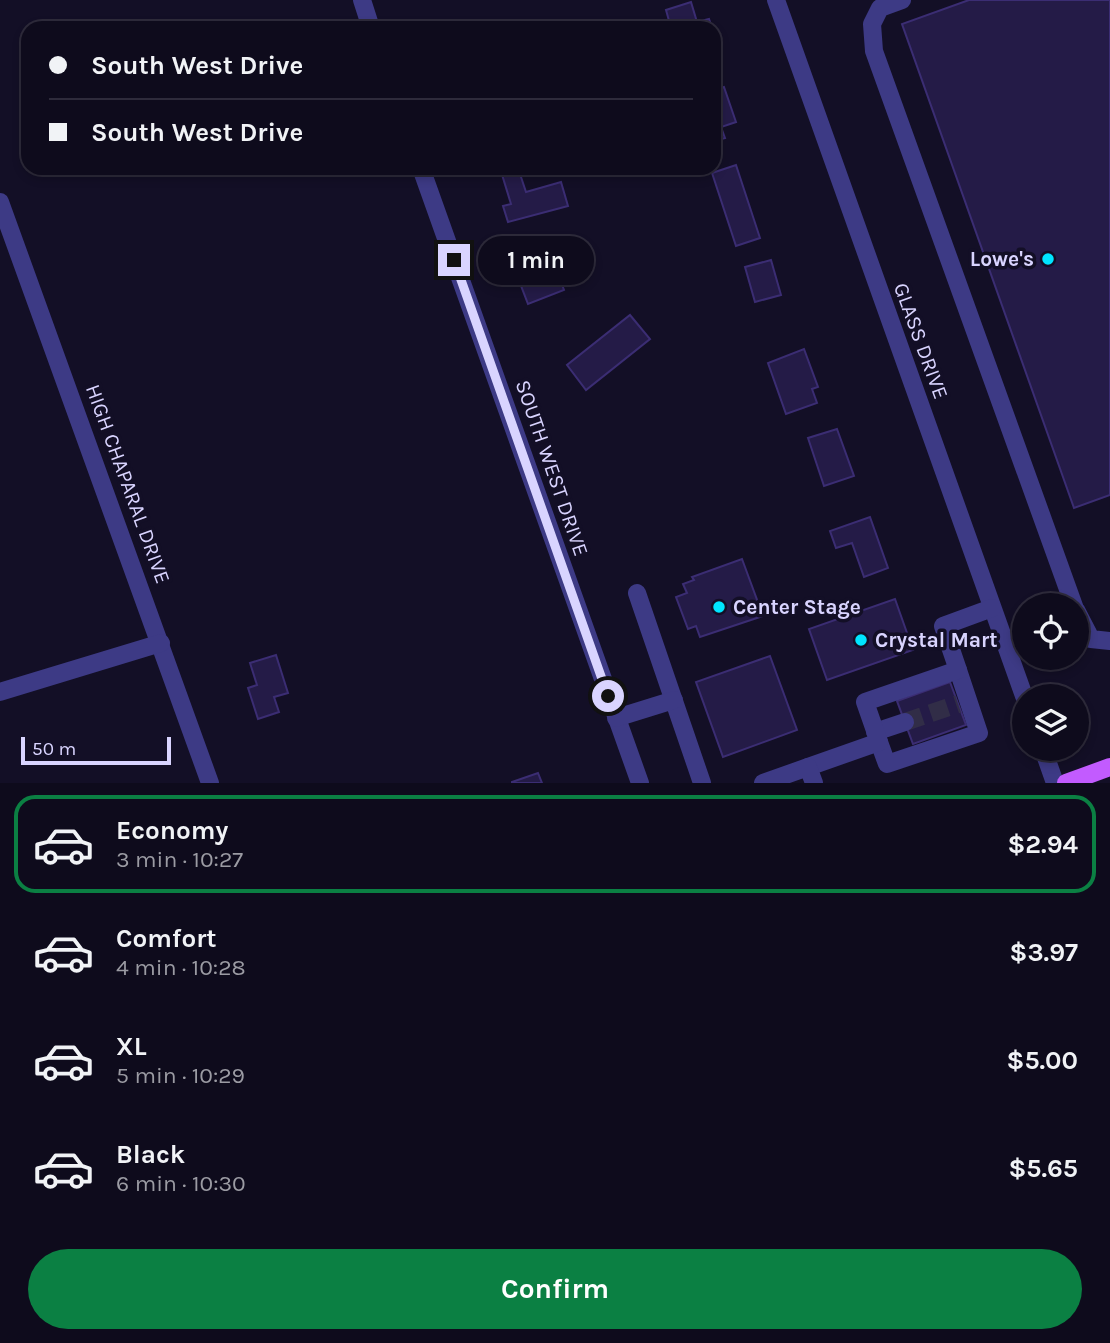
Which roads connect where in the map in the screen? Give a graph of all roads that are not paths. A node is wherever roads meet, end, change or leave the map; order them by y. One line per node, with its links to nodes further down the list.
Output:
1 (362, 0): 4 (street)
2 (776, 0): 9 (street, GLASS DRIVE)
3 (902, 0): 8 (street)
4 (369, 21)
5 (423, 175): 17 (street, SOUTH WEST DRIVE)
6 (1, 209): 12 (street, HIGH CHAPARAL DRIVE)
7 (637, 593): 16 (street)
8 (1070, 593)
9 (992, 608): 13 (street); 14 (street, GLASS DRIVE)
10 (1089, 635): 11 (street)
11 (1110, 641)
12 (161, 643): 15 (street); 24 (street, HIGH CHAPARAL DRIVE)
13 (958, 670): 19 (street); 19 (street)
14 (1020, 684)
15 (0, 692)
16 (674, 700): 17 (street); 26 (street)
17 (616, 718): 25 (street, SOUTH WEST DRIVE)
18 (905, 722): 19 (street)
19 (877, 737): 22 (street)
20 (1047, 761): 28 (street)
21 (1110, 767): 23 (main road)
22 (811, 775): 27 (street)
23 (1093, 778): 29 (main road)
24 (210, 783)
25 (640, 783)
26 (702, 783)
27 (763, 783)
28 (1055, 783)
29 (1066, 783)

